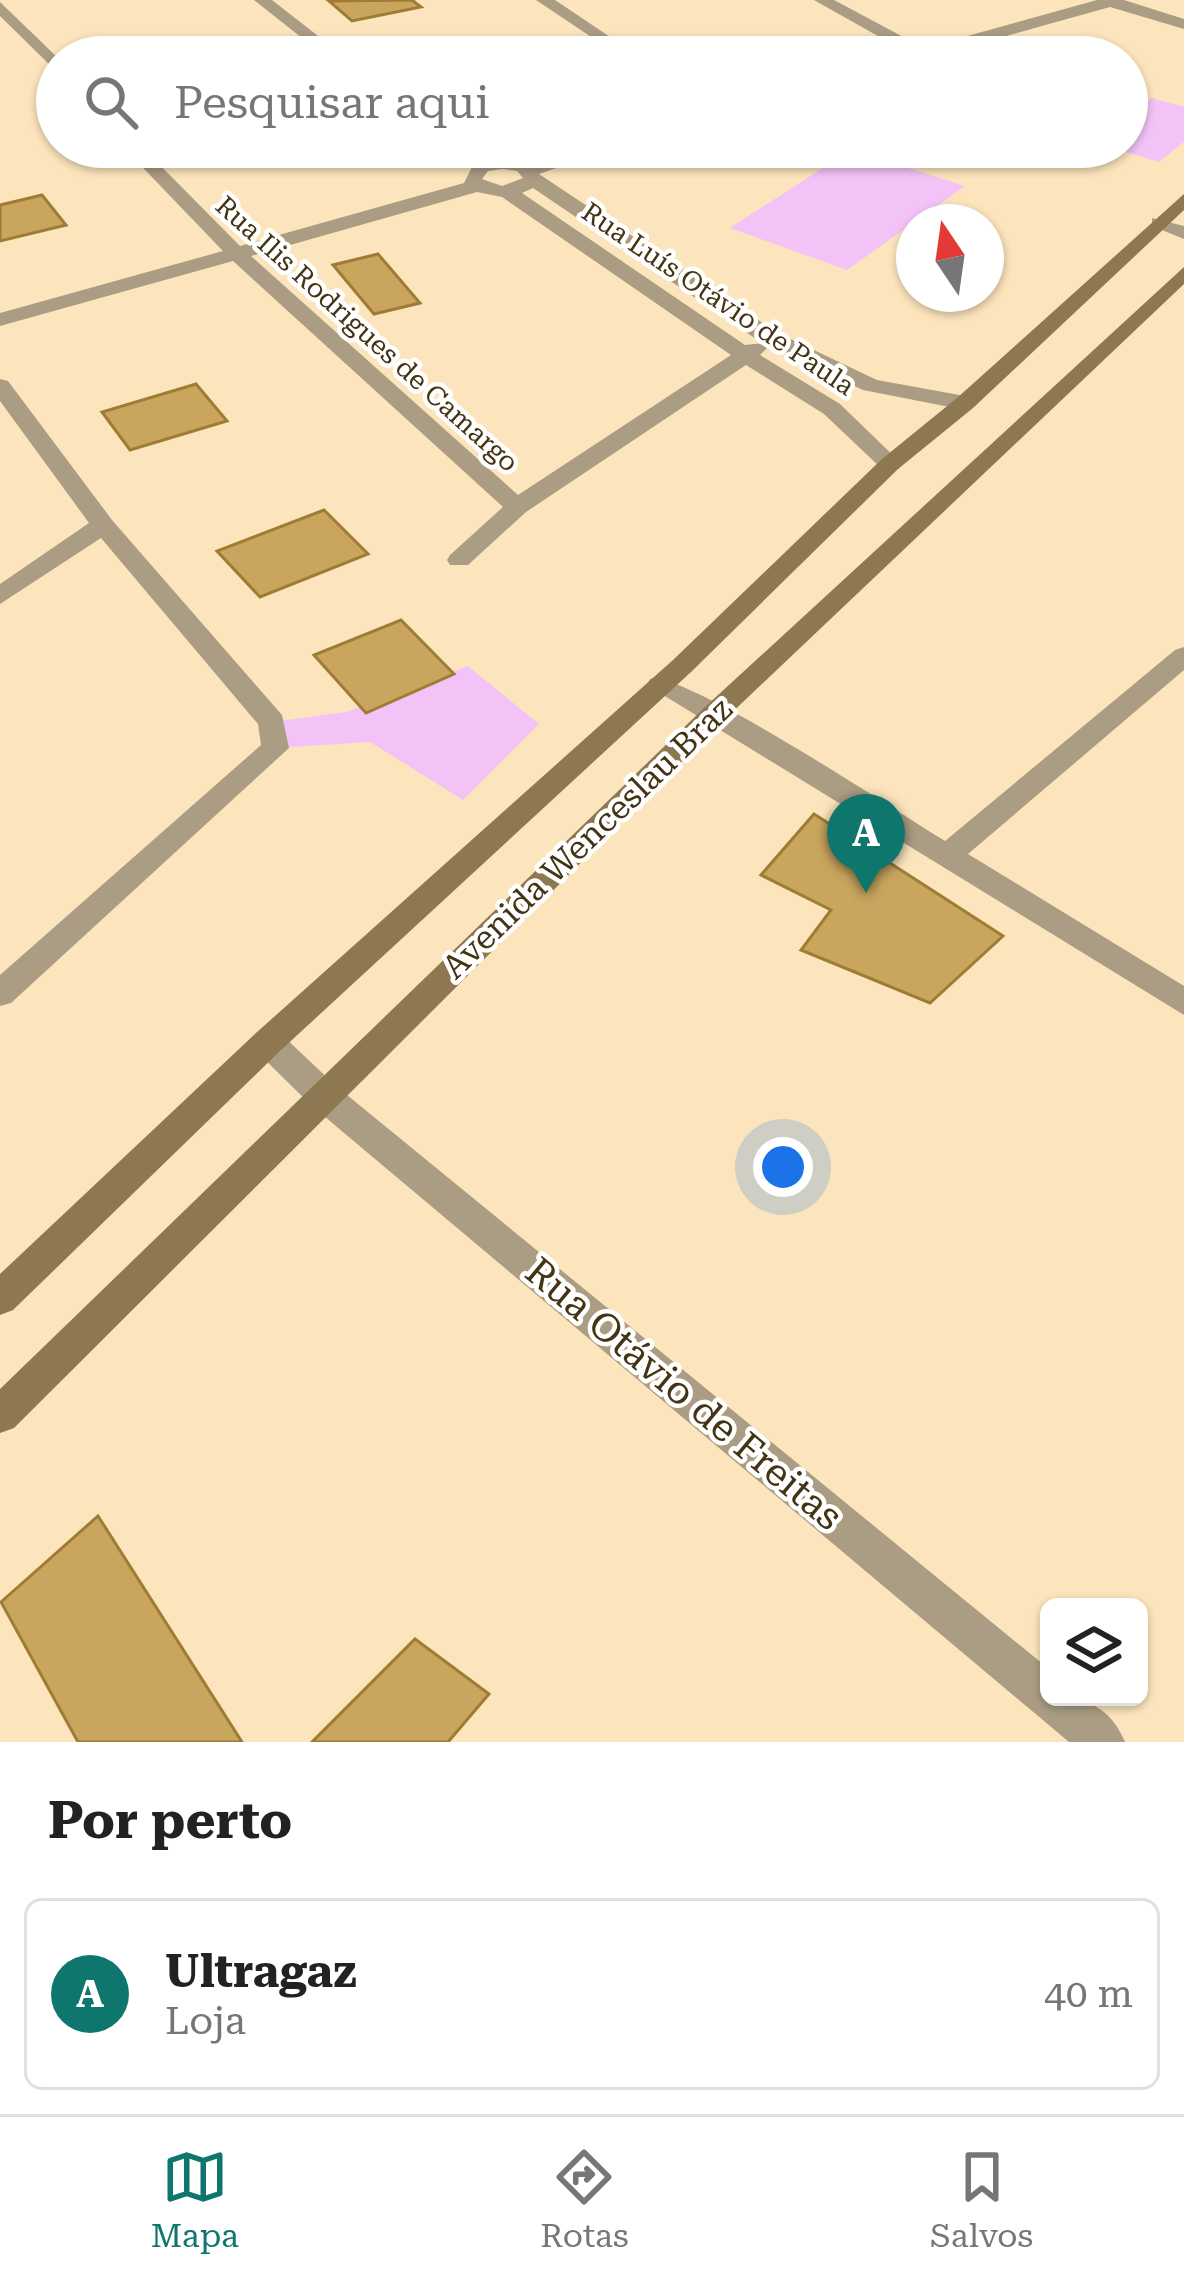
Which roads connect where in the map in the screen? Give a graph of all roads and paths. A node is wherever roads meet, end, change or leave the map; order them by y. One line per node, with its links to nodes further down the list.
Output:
1 (262, 0): 7 (street)
2 (544, 0): 8 (street)
3 (822, 0): 9 (street)
4 (1110, 1): 6 (street); 10 (street)
5 (0, 7): 11 (street)
6 (1184, 24)
7 (309, 36)
8 (600, 36)
9 (883, 36)
10 (987, 36)
11 (36, 45)
12 (153, 168): 23 (street, Rua Ilis Rodrigues de Camargo)
13 (473, 168): 18 (street)
14 (493, 168): 18 (street)
15 (514, 168): 17 (street)
16 (550, 168): 17 (street)
17 (531, 175): 19 (street); 26 (street, Rua Luís Otávio de Paula)
18 (479, 176): 19 (street); 23 (street)
19 (506, 191): 27 (street, Rua Luís Otávio de Paula)
20 (1184, 200): 21 (main road, Avenida Wenceslau Braz)
21 (1160, 222): 22 (street); 29 (main road, Avenida Wenceslau Braz)
22 (1184, 233)
23 (236, 252): 25 (street); 31 (street, Rua Ilis Rodrigues de Camargo)
24 (1184, 273): 37 (main road, Avenida Wenceslau Braz)
25 (0, 320)
26 (770, 338): 27 (street); 29 (street, Rua Luís Otávio de Paula)
27 (745, 355): 30 (street, Rua Luís Otávio de Paula); 31 (street)
28 (0, 386): 32 (street)
29 (965, 403): 30 (main road, Avenida Wenceslau Braz)
30 (890, 464): 36 (main road, Avenida Wenceslau Braz)
31 (517, 507): 33 (street)
32 (103, 525): 34 (street); 39 (street)
33 (459, 560)
34 (0, 596)
35 (1184, 656): 38 (street)
36 (660, 686): 37 (street); 41 (main road, Avenida Wenceslau Braz)
37 (715, 713): 38 (street); 42 (main road, Avenida Wenceslau Braz)
38 (945, 857): 40 (street)
39 (0, 994)
40 (1184, 1002)
41 (268, 1042): 42 (street, Rua Otávio de Freitas); 43 (main road, Avenida Wenceslau Braz)
42 (324, 1096): 44 (main road, Avenida Wenceslau Braz); 45 (street, Rua Otávio de Freitas)
43 (0, 1298)
44 (0, 1415)
45 (1103, 1742)

